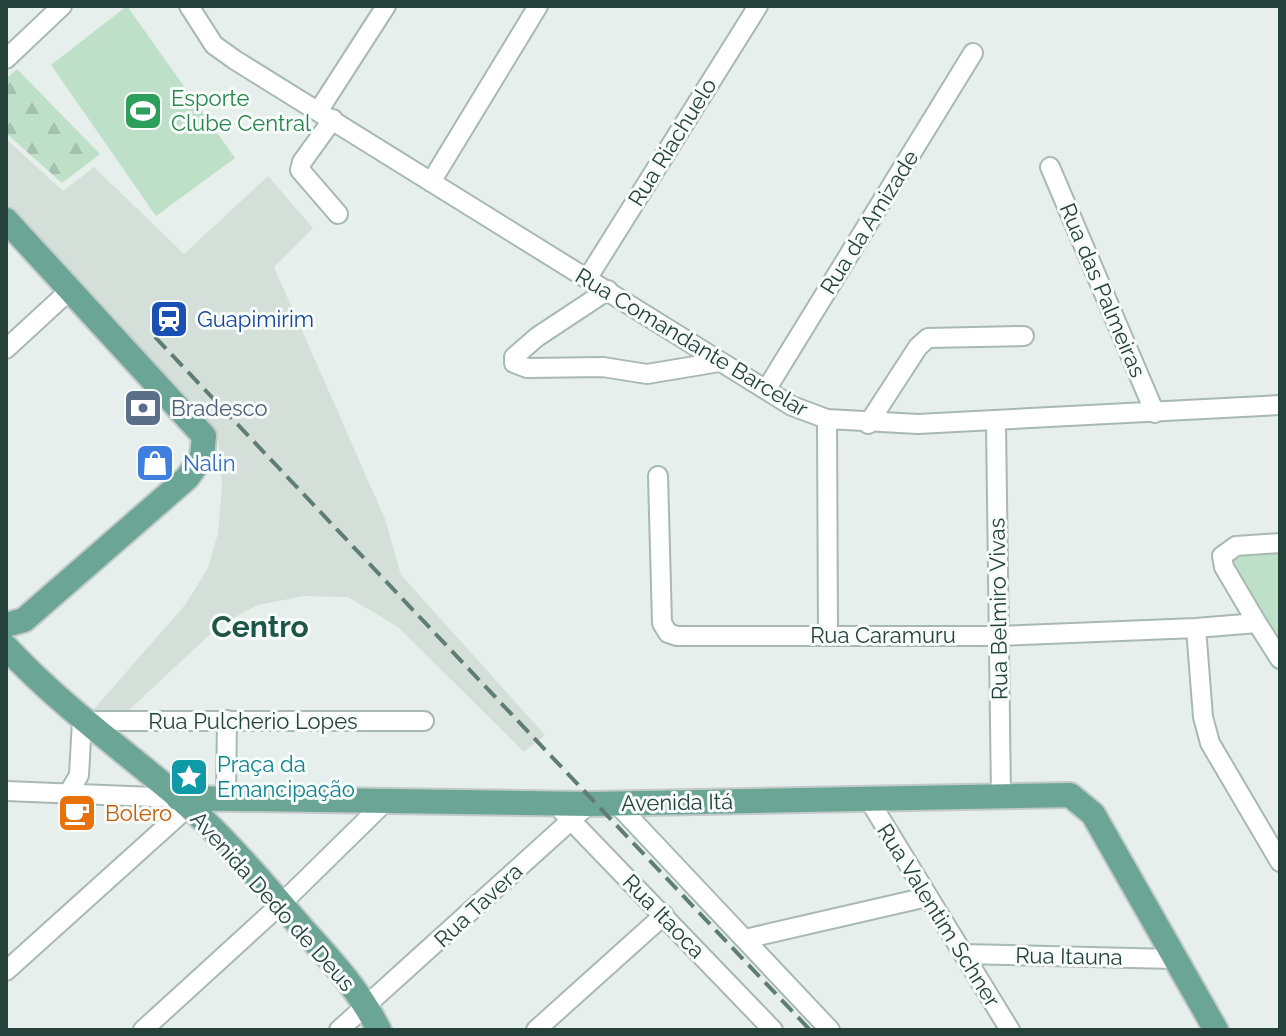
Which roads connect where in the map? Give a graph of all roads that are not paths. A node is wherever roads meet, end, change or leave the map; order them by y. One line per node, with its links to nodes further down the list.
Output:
1 (62, 6): 7 (street)
2 (189, 6): 8 (street, Rua Comandante Barcelar)
3 (386, 6): 8 (street)
4 (538, 6): 10 (street)
5 (758, 6): 13 (street, Rua Riachuelo)
6 (973, 53): 19 (street, Rua da Amizade)
7 (6, 59)
8 (326, 115): 10 (street, Rua Comandante Barcelar); 11 (street)
9 (1050, 167): 21 (street, Rua das Palmeiras)
10 (431, 182): 13 (street, Rua Comandante Barcelar)
11 (338, 214)
12 (6, 220): 14 (main road)
13 (587, 279): 15 (street, Rua Comandante Barcelar)
14 (70, 290): 17 (street); 27 (main road)
15 (608, 290): 18 (street, Rua Comandante Barcelar); 18 (street)
16 (1024, 336): 24 (street)
17 (6, 349)
18 (719, 362): 19 (street, Rua Comandante Barcelar)
19 (766, 390): 22 (street, Rua Comandante Barcelar)
20 (1280, 405): 21 (street, Rua Comandante Barcelar)
21 (1155, 413): 23 (street, Rua Comandante Barcelar)
22 (827, 419): 24 (street, Rua Comandante Barcelar); 30 (street)
23 (996, 423): 24 (street, Rua Comandante Barcelar); 31 (street, Rua Belmiro Vivas)
24 (868, 424)
25 (658, 476): 30 (street, Rua Caramuru)
26 (1280, 543): 28 (street)
27 (15, 622): 32 (main road)
28 (1257, 623): 29 (street, Rua Caramuru); 33 (street)
29 (1196, 628): 31 (street, Rua Caramuru); 50 (street)
30 (828, 634): 31 (street, Rua Caramuru)
31 (997, 636): 41 (street, Rua Belmiro Vivas)
32 (8, 649): 35 (main road, Avenida Dedo de Deus)
33 (1280, 659)
34 (227, 720): 35 (street, Rua Pulcherio Lopes); 36 (street, Rua Pulcherio Lopes); 43 (street)
35 (82, 721): 37 (street); 46 (main road, Avenida Dedo de Deus)
36 (424, 721)
37 (79, 775): 39 (street); 40 (street)
38 (6, 791): 39 (street, Avenida Itá)
39 (68, 794): 40 (street, Avenida Itá)
40 (92, 796): 42 (street, Avenida Itá)
41 (1001, 796): 45 (main road, Avenida Itá); 56 (main road, Avenida Itá)
42 (153, 797): 46 (street, Avenida Itá); 49 (street)
43 (226, 797): 44 (main road, Avenida Itá); 46 (main road, Avenida Itá)
44 (387, 800): 48 (main road, Avenida Itá); 52 (street)
45 (869, 800): 47 (main road, Avenida Itá); 51 (street, Rua Valentim Schner)
46 (183, 802): 49 (street); 52 (main road, Avenida Dedo de Deus)
47 (617, 804): 48 (main road, Avenida Itá); 54 (street)
48 (571, 809): 53 (street, Rua Itaoca); 58 (street, Rua Tavera)
49 (163, 826): 57 (street)
50 (1280, 862)
51 (927, 897): 54 (street); 55 (street, Rua Valentim Schner)
52 (281, 904): 58 (main road, Avenida Dedo de Deus); 61 (street)
53 (664, 915): 59 (street, Rua Itaoca); 60 (street)
54 (745, 939): 65 (street)
55 (964, 954): 56 (street, Rua Itauna); 66 (street, Rua Valentim Schner)
56 (1174, 959): 67 (main road, Avenida Itá)
57 (6, 971)
58 (367, 1007): 62 (street, Rua Tavera); 63 (main road, Avenida Dedo de Deus)
59 (767, 1024): 64 (street)
60 (539, 1029)
61 (143, 1030)
62 (339, 1030)
63 (379, 1030)
64 (746, 1030)
65 (830, 1030)
66 (1010, 1030)
67 (1216, 1030)

